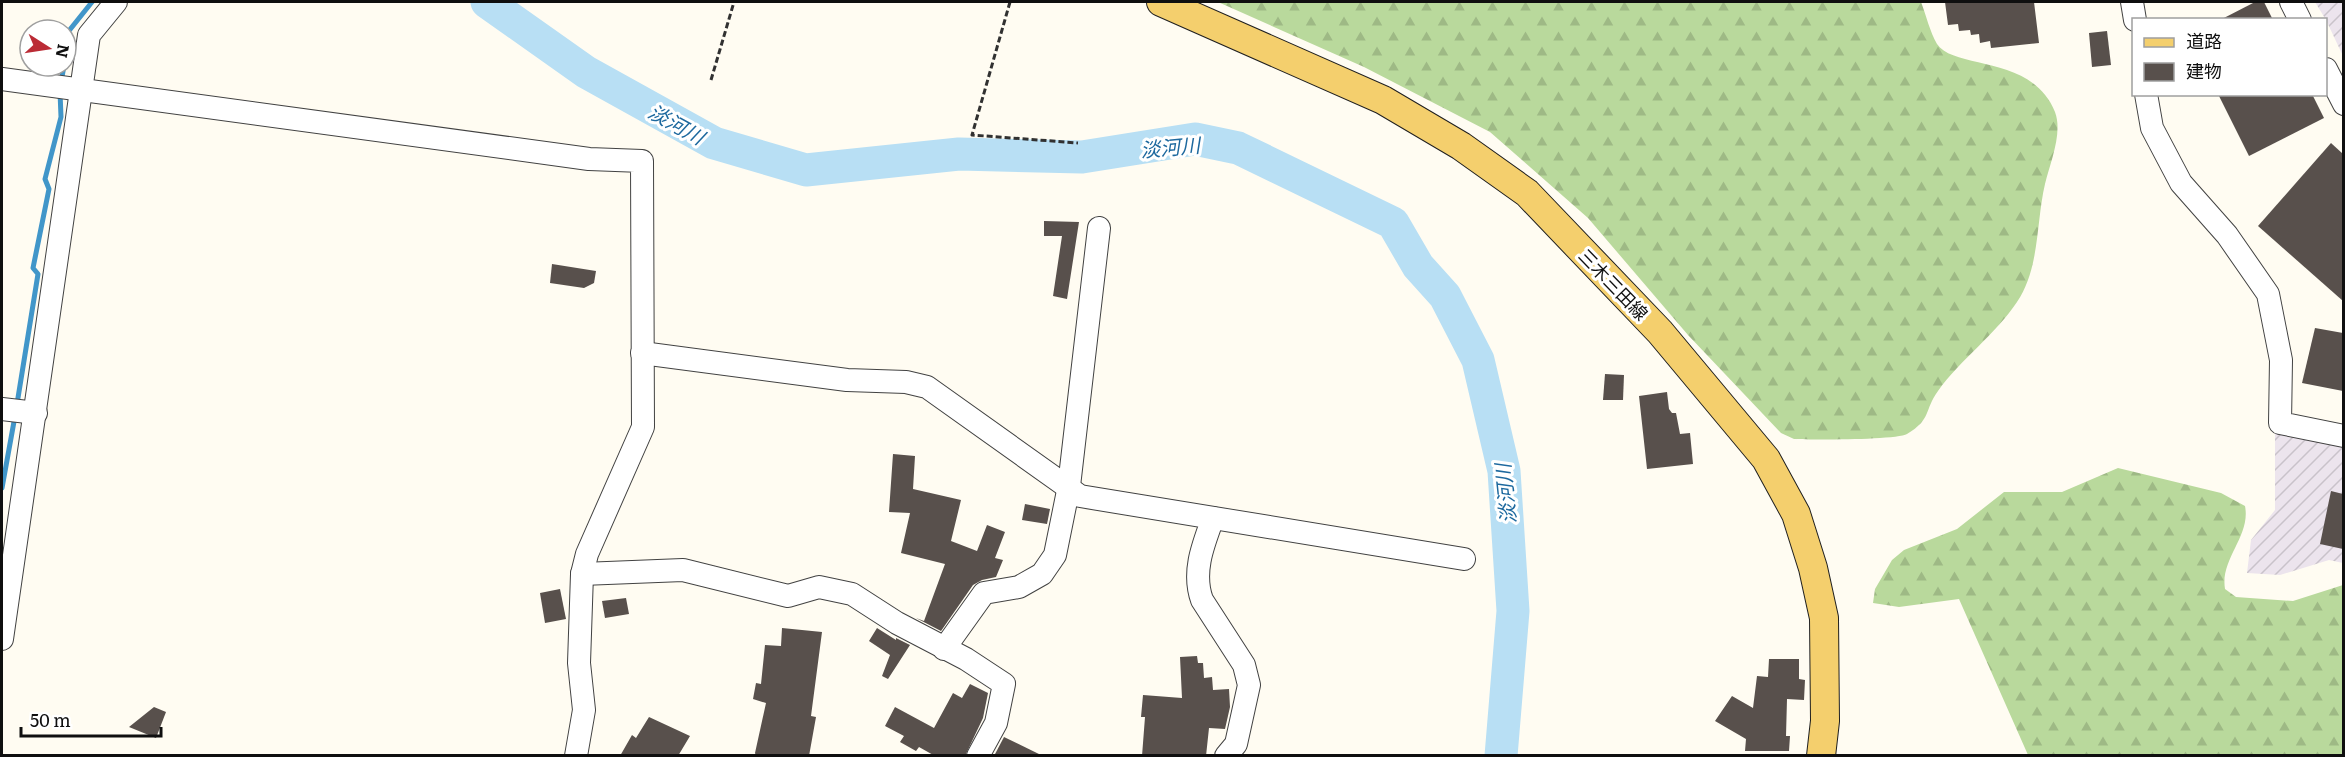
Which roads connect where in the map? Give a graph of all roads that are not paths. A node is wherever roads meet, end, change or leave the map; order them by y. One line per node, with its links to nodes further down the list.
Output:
1 (116, 2): 9 (street)
2 (1161, 2): 26 (main road, 三木三田線)
3 (2133, 2): 5 (street)
4 (2291, 2): 6 (street)
5 (2135, 18)
6 (2299, 18)
7 (2327, 73): 11 (street)
8 (2, 79): 9 (street)
9 (75, 88): 13 (street); 15 (street)
10 (2146, 96): 16 (street)
11 (2343, 104)
12 (1099, 228): 17 (street)
13 (642, 353): 17 (street); 20 (street)
14 (2, 409): 15 (street)
15 (36, 413): 21 (street)
16 (2343, 436)
17 (1069, 486): 18 (street); 22 (street)
18 (1213, 518): 19 (street); 25 (street)
19 (1464, 559)
20 (582, 574): 22 (street); 23 (street)
21 (2, 639)
22 (944, 649): 24 (street)
23 (582, 753)
24 (978, 756)
25 (1226, 756)
26 (1821, 756)

